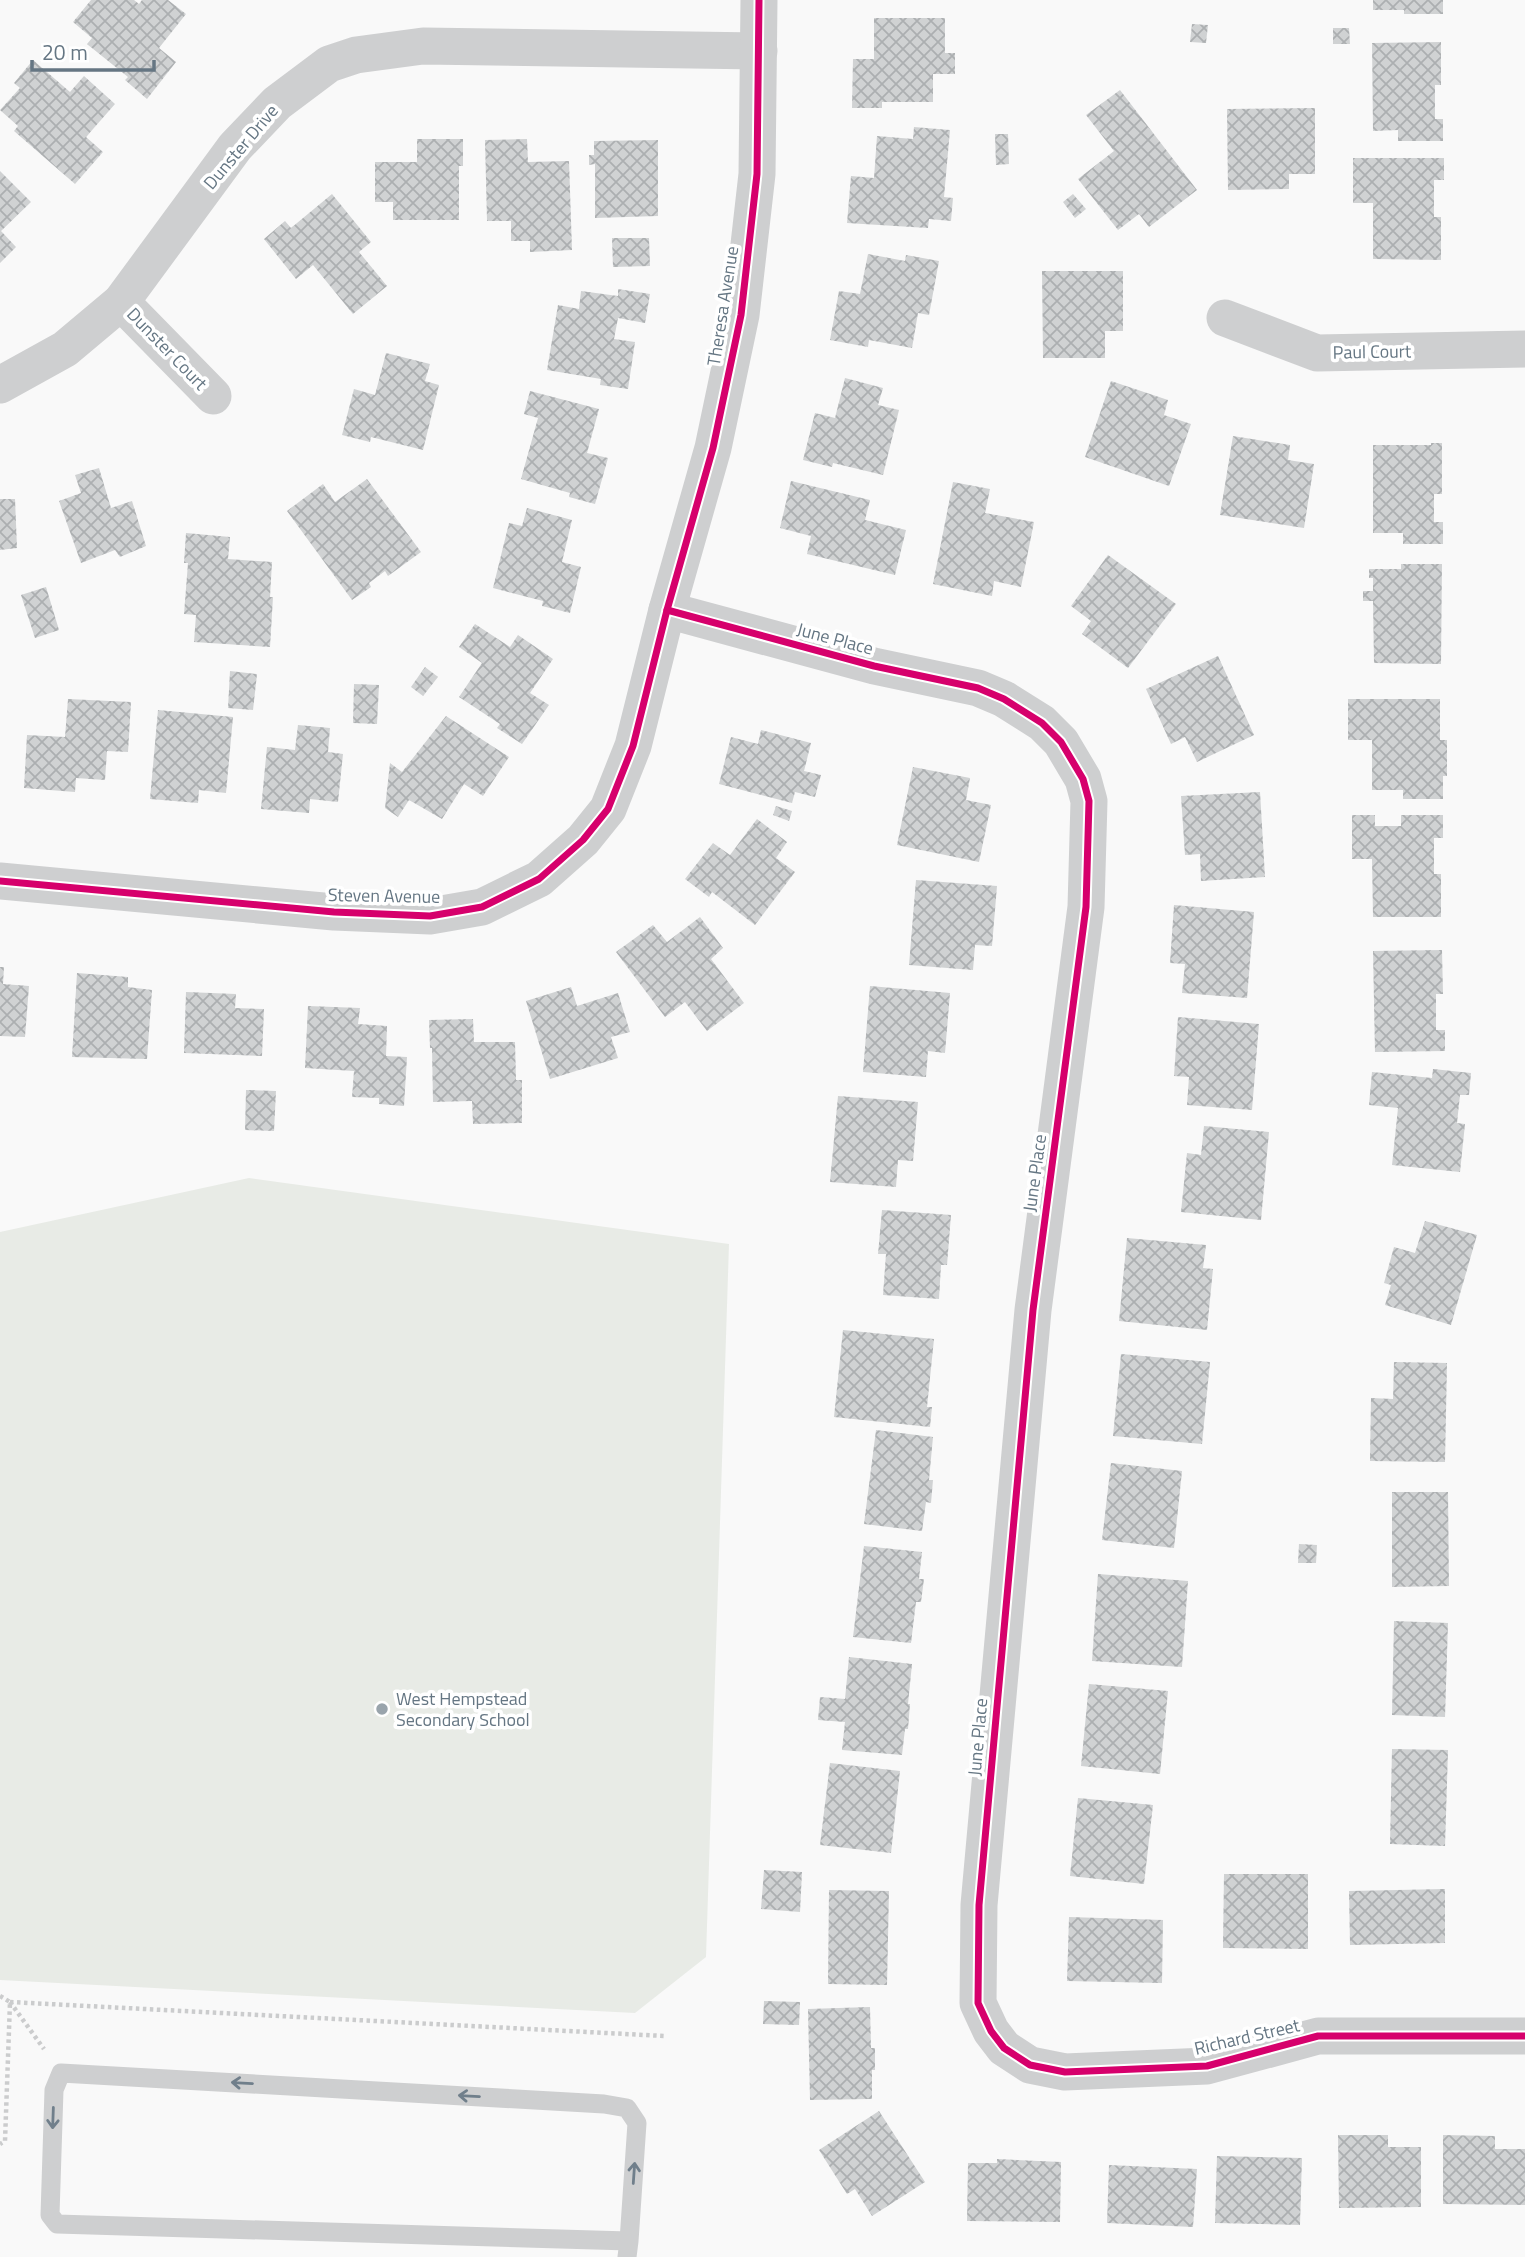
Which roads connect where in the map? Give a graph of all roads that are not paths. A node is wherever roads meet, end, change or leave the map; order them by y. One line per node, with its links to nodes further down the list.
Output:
1 (759, 0): 2 (street, Theresa Avenue)
2 (759, 51): 3 (street, Dunster Drive); 8 (street, Theresa Avenue)
3 (121, 302): 6 (street, Dunster Drive); 7 (street, Dunster Court)
4 (1225, 317): 5 (street, Paul Court)
5 (1525, 349)
6 (0, 385)
7 (213, 396)
8 (667, 610): 9 (street, Steven Avenue); 10 (street, June Place)
9 (0, 881)
10 (991, 2031): 11 (street, Richard Street)
11 (1525, 2036)
12 (628, 2249): 12 (lane, one-way to 12)

